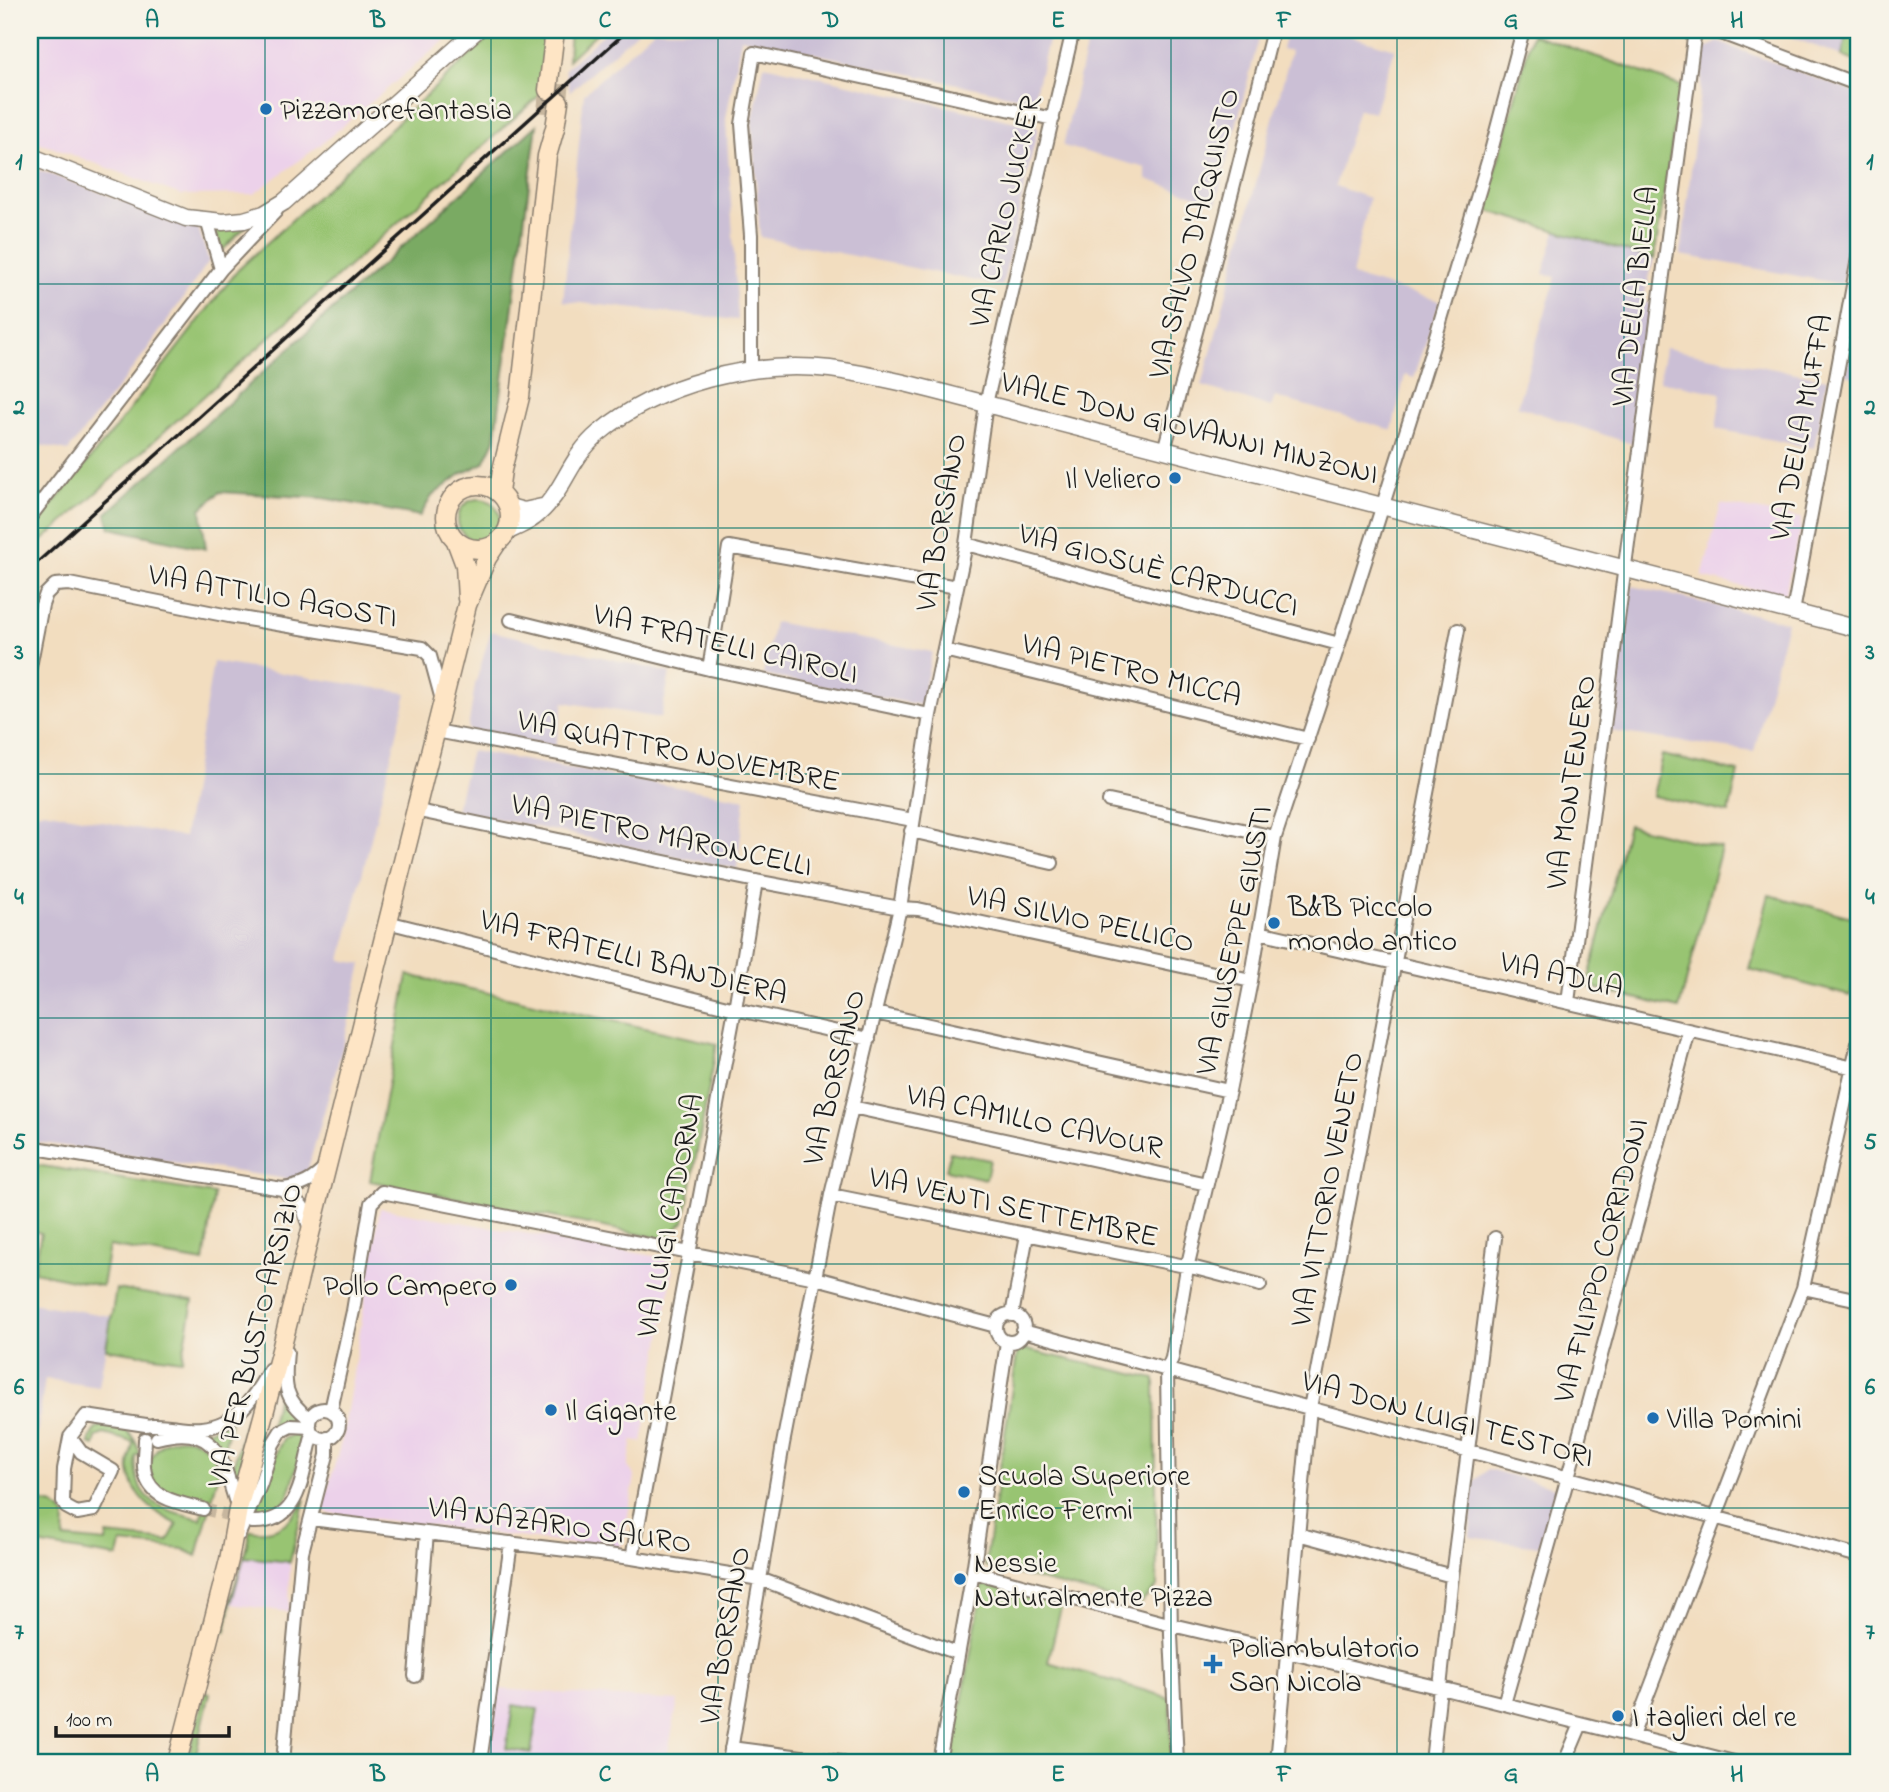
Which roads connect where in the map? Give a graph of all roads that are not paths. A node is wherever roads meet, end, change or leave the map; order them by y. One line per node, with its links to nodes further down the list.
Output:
1 (477, 30): 13 (street)
2 (555, 30): 10 (main road)
3 (566, 30): 10 (main road)
4 (1073, 30): 11 (street, VIA CARLO JUCKER)
5 (1273, 30): 21 (street, VIA SALVO D'ACQUISTO)
6 (1523, 30): 25 (street, VIA GIUSEPPE GIUSTI)
7 (1695, 30): 31 (street, VIA DELLA BIELLA)
8 (1713, 30): 9 (street)
9 (1859, 85)
10 (553, 96): 20 (main road)
11 (1052, 119): 18 (street); 19 (street, VIA CARLO JUCKER)
12 (30, 156): 14 (street)
13 (284, 202): 14 (street); 16 (street)
14 (207, 220): 16 (street)
15 (1859, 253): 17 (street, VIA DELLA MUFFA)
16 (221, 270): 27 (street)
17 (1857, 278): 34 (street, VIA DELLA MUFFA)
18 (751, 371): 19 (street, VIALE DON GIOVANNI MINZONI); 24 (street, VIALE DON GIOVANNI MINZONI)
19 (986, 404): 21 (street, VIALE DON GIOVANNI MINZONI); 30 (street, VIA BORSANO)
20 (509, 442): 22 (main road); 23 (main road)
21 (1164, 450): 25 (street, VIALE DON GIOVANNI MINZONI)
22 (479, 484): 23 (main road); 29 (main road)
23 (499, 492): 26 (main road)
24 (547, 505): 26 (street); 28 (street, VIALE DON GIOVANNI MINZONI)
25 (1382, 506): 31 (street, VIALE DON GIOVANNI MINZONI); 38 (street, VIA GIUSEPPE GIUSTI)
26 (509, 508): 28 (main road)
27 (30, 517)
28 (502, 538): 29 (main road); 33 (main road)
29 (456, 541): 33 (main road)
30 (966, 544): 32 (street, VIA BORSANO); 38 (street, VIA GIOSUÈ CARDUCCI)
31 (1625, 569): 34 (street, VIALE DON GIOVANNI MINZONI); 57 (street, VIA MONTENERO)
32 (957, 587): 39 (street, VIA BORSANO); 41 (street)
33 (467, 605): 42 (main road)
34 (1793, 612): 37 (street, VIALE DON GIOVANNI MINZONI)
35 (511, 620): 41 (street, VIA FRATELLI CAIROLI)
36 (1458, 629): 55 (street, VIA VITTORIO VENETO)
37 (1859, 629)
38 (1339, 644): 45 (street, VIA GIUSEPPE GIUSTI)
39 (944, 650): 43 (street, VIA BORSANO); 45 (street, VIA PIETRO MICCA)
40 (30, 667): 42 (street, VIA ATTILIO AGOSTI)
41 (709, 669): 43 (street, VIA FRATELLI CAIROLI)
42 (443, 705): 44 (main road)
43 (930, 715): 48 (street, VIA BORSANO)
44 (436, 731): 47 (main road); 48 (street, VIA QUATTRO NOVEMBRE)
45 (1308, 739): 49 (street, VIA GIUSEPPE GIUSTI)
46 (1109, 801): 49 (street)
47 (414, 810): 51 (street, VIA PIETRO MARONCELLI); 53 (main road)
48 (912, 826): 50 (street, VIA QUATTRO NOVEMBRE); 52 (street, VIA BORSANO)
49 (1275, 837): 54 (street, VIA GIUSEPPE GIUSTI)
50 (1052, 863)
51 (756, 881): 52 (street, VIA PIETRO MARONCELLI); 58 (street, VIA LUIGI CADORNA)
52 (900, 908): 56 (street, VIA SILVIO PELLICO); 59 (street, VIA BORSANO)
53 (387, 922): 58 (street, VIA FRATELLI BANDIERA); 67 (main road, VIA PER BUSTO ARSIZIO)
54 (1259, 932): 55 (street, VIA ADUA); 56 (street, VIA GIUSEPPE GIUSTI)
55 (1396, 964): 57 (street, VIA ADUA); 87 (street, VIA VITTORIO VENETO)
56 (1251, 981): 64 (street, VIA GIUSEPPE GIUSTI)
57 (1568, 1002): 60 (street, VIA ADUA)
58 (735, 1009): 61 (street, VIA FRATELLI BANDIERA); 74 (street, VIA LUIGI CADORNA)
59 (875, 1013): 61 (street, VIA BORSANO); 64 (street)
60 (1689, 1031): 63 (street, VIA ADUA); 94 (street, VIA FILIPPO CORRIDONI)
61 (869, 1039): 65 (street, VIA BORSANO)
62 (1859, 1039): 63 (street)
63 (1854, 1068): 78 (street)
64 (1228, 1091): 68 (street, VIA GIUSEPPE GIUSTI)
65 (852, 1107): 68 (street, VIA CAMILLO CAVOUR); 70 (street, VIA BORSANO)
66 (30, 1147): 69 (street)
67 (326, 1167): 69 (street); 71 (main road, VIA PER BUSTO ARSIZIO)
68 (1207, 1184): 75 (street, VIA GIUSEPPE GIUSTI)
69 (282, 1189): 71 (street)
70 (831, 1195): 72 (street, VIA VENTI SETTEMBRE); 76 (street, VIA BORSANO)
71 (310, 1229): 79 (main road, VIA PER BUSTO ARSIZIO)
72 (1027, 1235): 75 (street, VIA VENTI SETTEMBRE); 81 (street)
73 (1495, 1238): 93 (street)
74 (688, 1253): 76 (street); 88 (street); 104 (street, VIA LUIGI CADORNA)
75 (1187, 1268): 77 (street); 86 (street, VIA GIUSEPPE GIUSTI)
76 (816, 1278): 82 (street); 108 (street, VIA BORSANO)
77 (1260, 1285)
78 (1803, 1288): 80 (street); 97 (street)
79 (292, 1300): 85 (main road, VIA PER BUSTO ARSIZIO); 89 (street)
80 (1859, 1300)
81 (1012, 1315): 82 (street); 83 (street)
82 (996, 1326): 84 (street)
83 (1023, 1331): 84 (street); 86 (street, VIA DON LUIGI TESTORI)
84 (1007, 1342): 106 (street)
85 (281, 1350): 90 (street); 96 (main road, VIA PER BUSTO ARSIZIO)
86 (1167, 1371): 87 (street, VIA DON LUIGI TESTORI); 109 (street, VIA GIUSEPPE GIUSTI)
87 (1310, 1408): 93 (street, VIA DON LUIGI TESTORI); 101 (street, VIA VITTORIO VENETO)
88 (331, 1410): 89 (street); 92 (street)
89 (311, 1426): 92 (street); 99 (street); 105 (street)
90 (149, 1434): 91 (street); 95 (street); 96 (street)
91 (70, 1437): 91 (street)
92 (327, 1438): 98 (street)
93 (1469, 1452): 94 (street, VIA DON LUIGI TESTORI); 107 (street)
94 (1568, 1477): 97 (street, VIA DON LUIGI TESTORI); 114 (street, VIA FILIPPO CORRIDONI)
95 (203, 1509)
96 (238, 1509): 105 (main road, VIA PER BUSTO ARSIZIO)
97 (1717, 1518): 103 (street, VIA DON LUIGI TESTORI); 116 (street)
98 (311, 1519): 100 (street, VIA NAZARIO SAURO); 120 (street)
99 (252, 1522)
100 (427, 1533): 102 (street, VIA NAZARIO SAURO); 112 (street)
101 (1298, 1534): 107 (street); 111 (street, VIA VITTORIO VENETO)
102 (511, 1543): 104 (street, VIA NAZARIO SAURO); 121 (street)
103 (1859, 1556)
104 (632, 1559): 108 (street, VIA NAZARIO SAURO)
105 (229, 1560): 119 (main road, VIA PER BUSTO ARSIZIO)
106 (973, 1572): 109 (street); 110 (street)
107 (1452, 1576): 113 (street)
108 (760, 1579): 110 (street, VIA NAZARIO SAURO); 117 (street, VIA BORSANO)
109 (1172, 1625): 111 (street); 125 (street, VIA GIUSEPPE GIUSTI)
110 (957, 1653): 124 (street)
111 (1288, 1654): 113 (street); 126 (street, VIA VITTORIO VENETO)
112 (415, 1676)
113 (1441, 1688): 114 (street); 127 (street)
114 (1504, 1704): 115 (street)
115 (1581, 1724): 116 (street); 128 (street)
116 (1632, 1736): 118 (street)
117 (732, 1748): 122 (street, VIA BORSANO); 123 (street)
118 (1686, 1756): 129 (street)
119 (177, 1762)
120 (283, 1762)
121 (480, 1762)
122 (729, 1762)
123 (841, 1762)
124 (939, 1762)
125 (1177, 1762)
126 (1277, 1762)
127 (1432, 1762)
128 (1565, 1762)
129 (1734, 1762)

